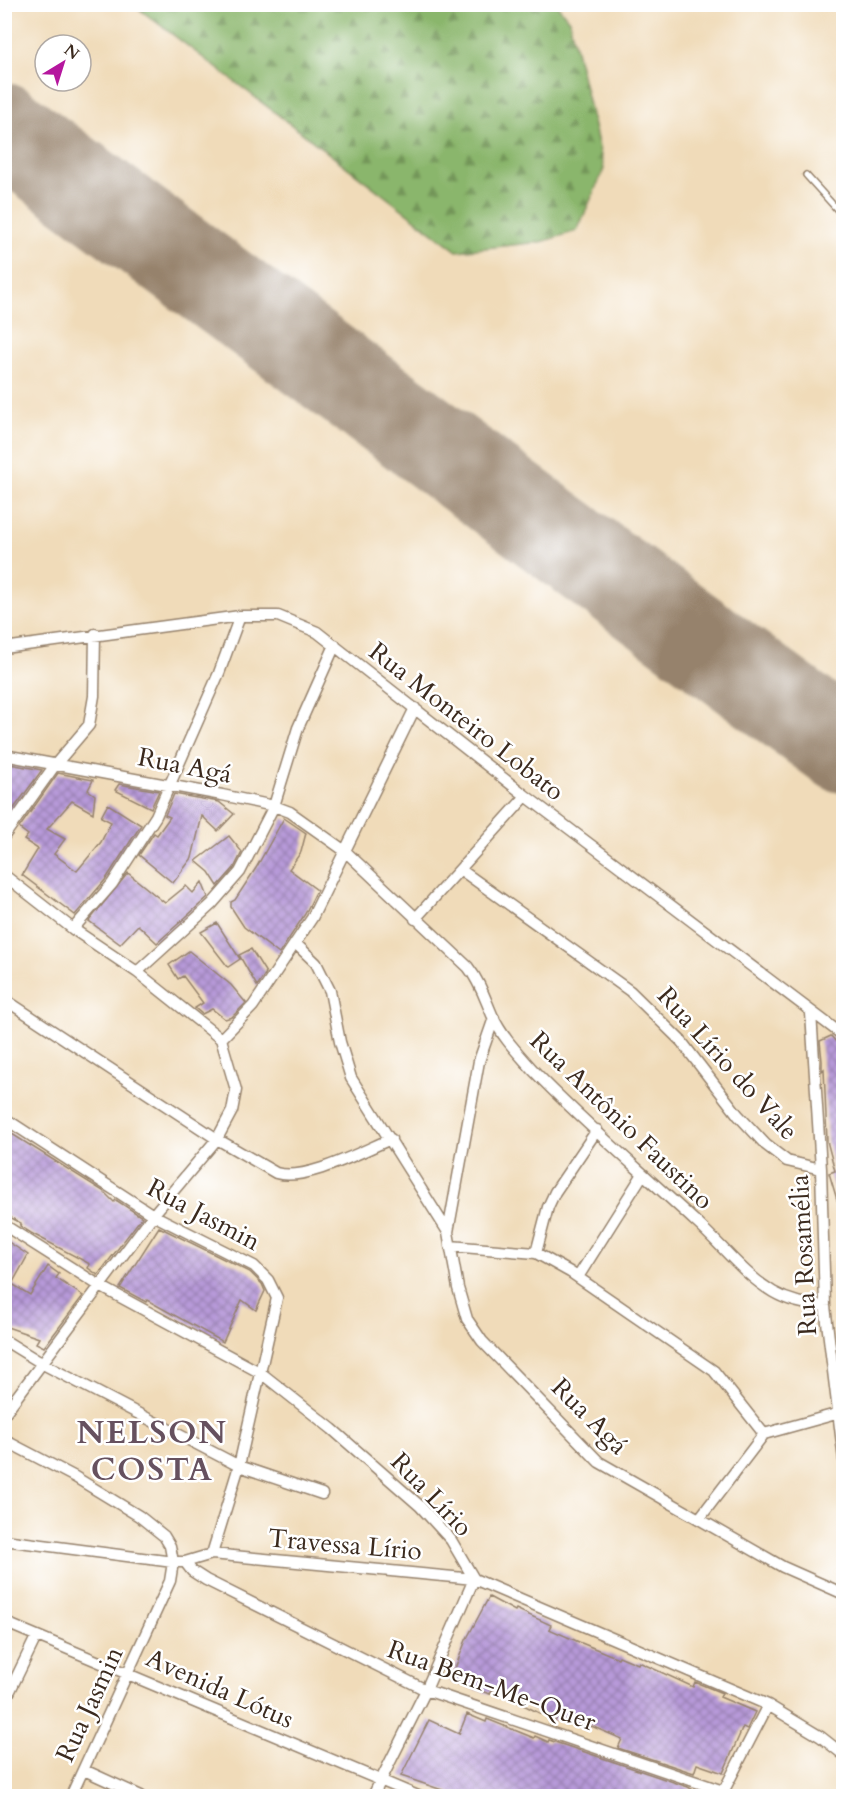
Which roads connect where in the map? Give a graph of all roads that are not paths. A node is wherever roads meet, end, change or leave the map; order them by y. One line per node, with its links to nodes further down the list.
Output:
1 (806, 175): 2 (lane)
2 (843, 217)
3 (240, 616): 4 (street, Rua Monteiro Lobato); 5 (street, Rua Monteiro Lobato); 10 (street)
4 (95, 634): 6 (street, Rua Monteiro Lobato); 9 (street)
5 (335, 645): 7 (street, Rua Monteiro Lobato); 12 (street)
6 (4, 648)
7 (414, 708): 11 (street, Rua Monteiro Lobato); 14 (street)
8 (4, 755): 9 (street, Rua Agá)
9 (55, 765): 10 (street, Rua Agá); 13 (street)
10 (171, 784): 12 (street, Rua Agá); 18 (street)
11 (526, 796): 15 (street); 22 (street, Rua Monteiro Lobato)
12 (274, 806): 14 (street, Rua Agá); 20 (street)
13 (4, 836)
14 (345, 851): 17 (street, Rua Antônio Faustino); 19 (street)
15 (461, 870): 17 (street); 30 (street, Rua Lírio do Vale)
16 (4, 875): 18 (street)
17 (415, 919): 23 (street, Rua Antônio Faustino)
18 (73, 929): 20 (street)
19 (295, 943): 25 (street); 29 (street, Rua Agá)
20 (137, 972): 25 (street)
21 (4, 999): 28 (street)
22 (811, 1013): 24 (street, Rua Monteiro Lobato); 30 (street, Rua Rosamélia)
23 (494, 1018): 27 (street, Rua Antônio Faustino); 34 (street, Rua Agá)
24 (843, 1036)
25 (221, 1039): 28 (street)
26 (4, 1118): 32 (street, Rua Jasmin)
27 (597, 1130): 31 (street, Rua Antônio Faustino); 36 (street)
28 (217, 1139): 29 (street); 32 (street)
29 (391, 1139): 34 (street, Rua Agá)
30 (821, 1169): 39 (street, Rua Rosamélia)
31 (643, 1174): 37 (street); 39 (street, Rua Antônio Faustino)
32 (153, 1215): 38 (street); 42 (street, Rua Jasmin)
33 (4, 1225): 38 (street, Rua Lírio)
34 (448, 1232): 35 (street, Rua Agá)
35 (450, 1246): 36 (street); 50 (street, Rua Agá)
36 (536, 1254): 37 (street)
37 (578, 1277): 45 (street)
38 (100, 1286): 41 (street); 42 (street, Rua Lírio)
39 (825, 1306): 44 (street, Rua Rosamélia)
40 (4, 1340): 41 (street)
41 (43, 1364): 43 (street); 48 (street)
42 (261, 1373): 48 (street, Rua Jasmin); 55 (street, Rua Lírio)
43 (4, 1414)
44 (836, 1414): 45 (street); 47 (street, Rua Rosamélia)
45 (764, 1434): 50 (street)
46 (4, 1440): 53 (street)
47 (843, 1460)
48 (239, 1466): 49 (street); 52 (street, Rua Jasmin)
49 (322, 1494)
50 (699, 1519): 56 (street, Rua Agá)
51 (4, 1540): 53 (street)
52 (212, 1554): 54 (street); 55 (street, Travessa Lírio)
53 (173, 1562): 54 (street); 59 (street, Rua Jasmin)
54 (185, 1562): 60 (street, Rua Bem-Me-Quer)
55 (474, 1579): 60 (street); 62 (street)
56 (843, 1594)
57 (4, 1622): 58 (street, Avenida Lótus)
58 (36, 1637): 59 (street, Avenida Lótus); 61 (street)
59 (128, 1673): 64 (street, Rua Jasmin); 65 (street, Avenida Lótus)
60 (426, 1690): 65 (street); 66 (street, Rua Bem-Me-Quer)
61 (4, 1703)
62 (768, 1705): 63 (street); 66 (street)
63 (843, 1755)
64 (84, 1770): 67 (street, Rua Jasmin); 68 (street)
65 (380, 1783): 69 (street); 70 (street, Avenida Lótus)
66 (724, 1795)
67 (71, 1797)
68 (141, 1797)
69 (373, 1797)
70 (418, 1797)

